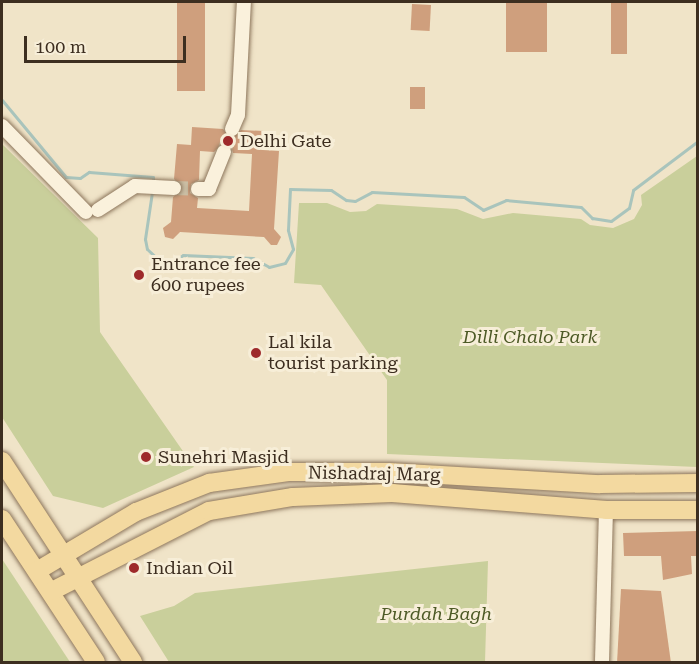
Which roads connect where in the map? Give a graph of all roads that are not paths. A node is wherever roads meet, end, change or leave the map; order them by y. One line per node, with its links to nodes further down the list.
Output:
1 (244, 2): 3 (street)
2 (2, 126): 5 (street)
3 (232, 129)
4 (224, 152): 6 (street)
5 (169, 188)
6 (198, 189)
7 (2, 461): 12 (main road)
8 (698, 483): 12 (main road, Nishadraj Marg)
9 (606, 510): 10 (main road, Nishadraj Marg); 14 (main road, Nishadraj Marg); 18 (street)
10 (698, 510)
11 (2, 519): 13 (main road)
12 (62, 554): 13 (main road, Nishadraj Marg); 14 (main road)
13 (37, 571): 15 (main road)
14 (77, 579): 15 (main road, Nishadraj Marg); 17 (main road)
15 (52, 591): 16 (main road)
16 (96, 663)
17 (133, 663)
18 (602, 663)

